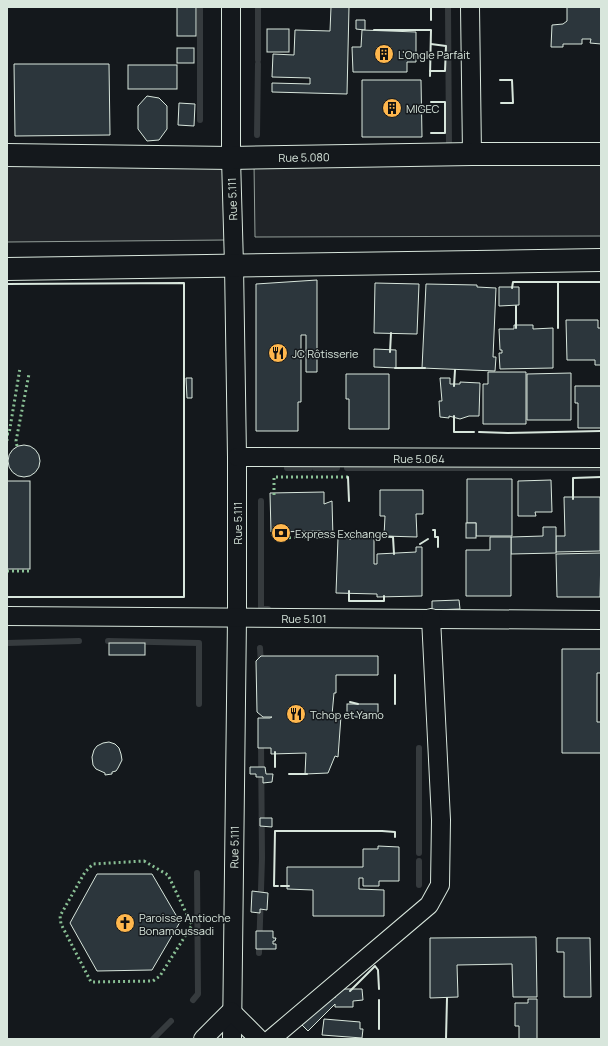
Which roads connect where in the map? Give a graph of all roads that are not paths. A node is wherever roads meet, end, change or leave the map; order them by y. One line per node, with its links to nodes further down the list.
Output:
1 (231, 7): 6 (street, Rue 5.111)
2 (470, 7): 3 (street)
3 (472, 154): 4 (main road, Rue 5.080); 6 (main road, Rue 5.080)
4 (601, 154)
5 (7, 155): 6 (main road, Rue 5.080)
6 (231, 158): 8 (street, Rue 5.111)
7 (601, 260): 8 (main road)
8 (234, 265): 9 (main road); 10 (street, Rue 5.111)
9 (7, 269)
10 (237, 457): 11 (street, Rue 5.064); 13 (street, Rue 5.111)
11 (601, 458)
12 (7, 616): 13 (street, Rue 5.101)
13 (237, 617): 14 (street, Rue 5.101); 16 (street, Rue 5.111)
14 (431, 618): 15 (street, Rue 5.101); 20 (street)
15 (601, 620)
16 (231, 1011): 17 (street); 18 (street, Rue 5.111); 19 (street)
17 (203, 1039)
18 (232, 1039)
19 (259, 1039)
20 (271, 1039)

